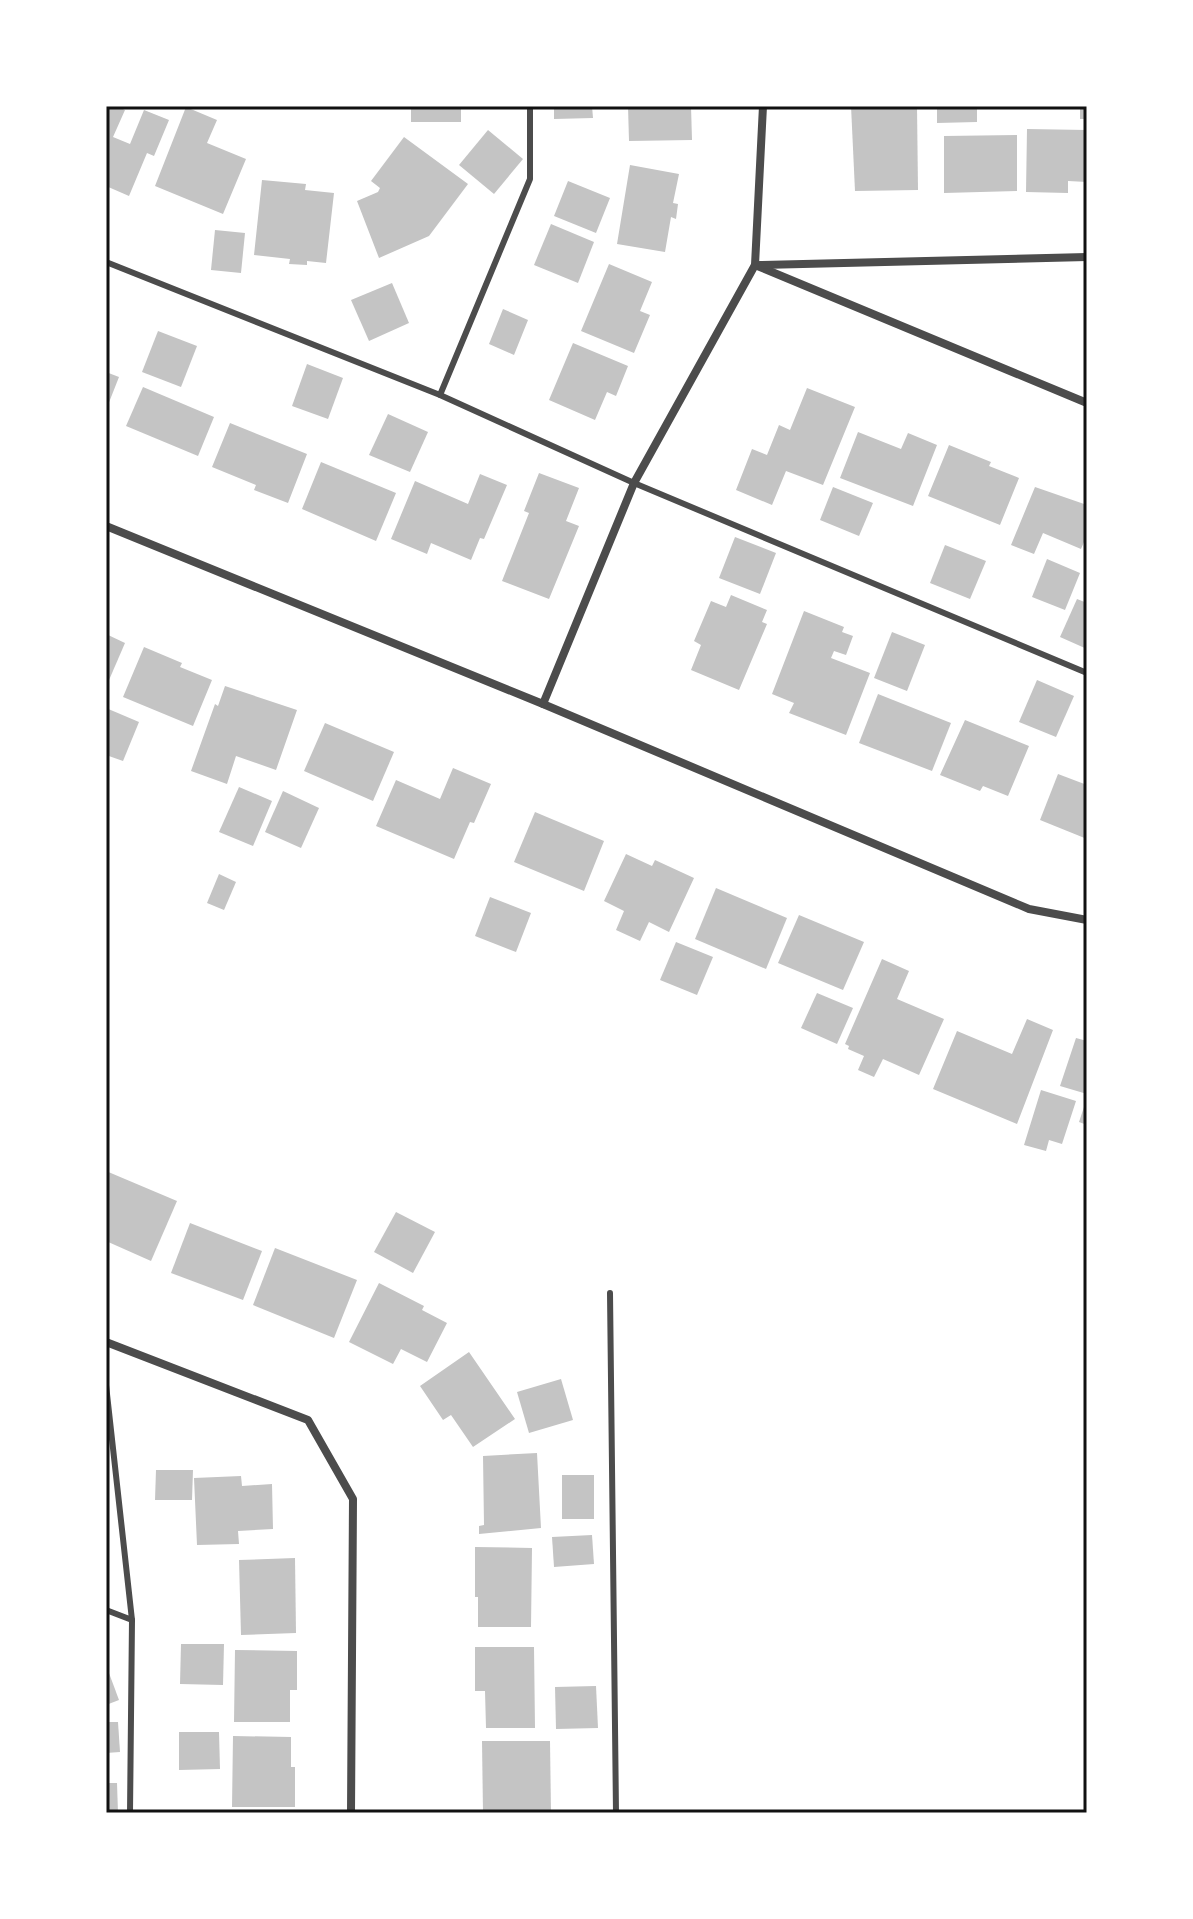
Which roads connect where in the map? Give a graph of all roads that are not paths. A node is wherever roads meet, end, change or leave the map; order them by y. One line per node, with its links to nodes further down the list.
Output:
1 (530, 106): 6 (lane)
2 (763, 106): 5 (street)
3 (1087, 257): 5 (street)
4 (106, 262): 6 (lane)
5 (755, 265): 7 (street); 8 (street)
6 (440, 395): 8 (lane)
7 (1087, 403)
8 (634, 483): 10 (lane); 11 (street)
9 (106, 526): 11 (street)
10 (1087, 673)
11 (543, 704): 12 (street)
12 (1087, 920)
13 (610, 1293): 20 (lane)
14 (106, 1342): 19 (street)
15 (106, 1385): 17 (lane)
16 (106, 1610): 17 (lane)
17 (132, 1620): 18 (lane)
18 (130, 1813)
19 (351, 1813)
20 (616, 1813)

